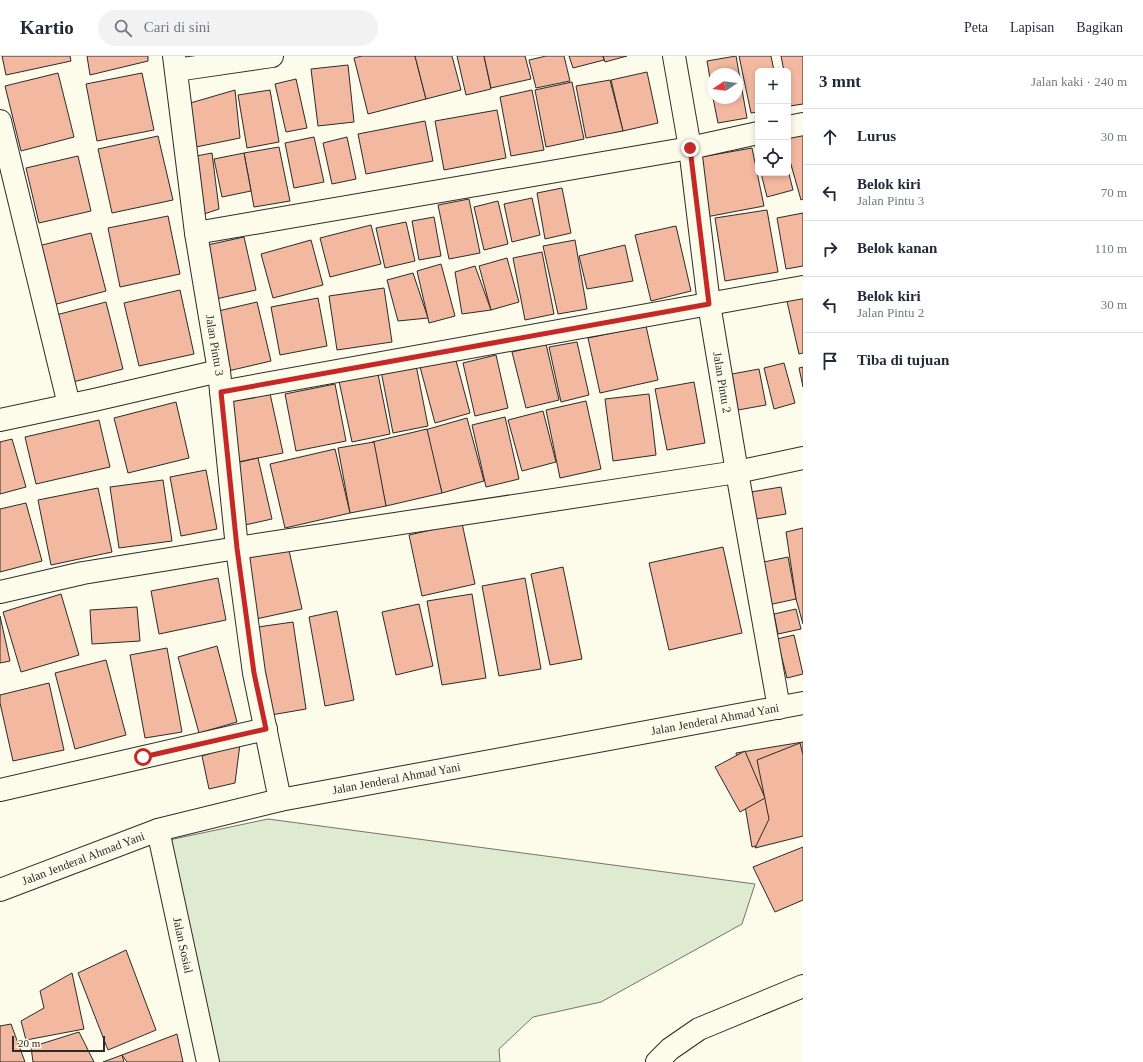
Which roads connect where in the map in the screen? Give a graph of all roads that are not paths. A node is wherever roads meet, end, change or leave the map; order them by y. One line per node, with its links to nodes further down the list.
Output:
1 (272, 56): 3 (main road)
2 (674, 56): 8 (main road, Jalan Pintu 2)
3 (175, 63): 9 (main road, Jalan Pintu 3)
4 (0, 121): 14 (main road)
5 (803, 124): 6 (main road)
6 (791, 126)
7 (755, 134): 8 (main road)
8 (690, 148): 9 (main road); 11 (main road, Jalan Pintu 2)
9 (196, 233): 12 (main road, Jalan Pintu 3)
10 (803, 287): 11 (main road)
11 (709, 304): 13 (main road); 17 (main road, Jalan Pintu 2)
12 (219, 371): 13 (main road, Jalan Pintu 3); 14 (main road)
13 (221, 392): 18 (main road, Jalan Pintu 3)
14 (69, 405): 15 (main road)
15 (0, 420)
16 (803, 458): 17 (main road)
17 (737, 472): 18 (main road); 21 (main road, Jalan Pintu 2)
18 (237, 548): 19 (main road); 22 (main road, Jalan Pintu 3)
19 (0, 592)
20 (803, 703): 21 (main road, Jalan Jenderal Ahmad Yani)
21 (779, 708): 24 (main road, Jalan Jenderal Ahmad Yani)
22 (266, 729): 23 (main road); 24 (main road, Jalan Pintu 3)
23 (0, 790)
24 (280, 800): 25 (main road, Jalan Jenderal Ahmad Yani)
25 (158, 830): 26 (main road, Jalan Jenderal Ahmad Yani); 28 (main road, Jalan Sosial)
26 (0, 890)
27 (803, 986): 29 (main road)
28 (208, 1062)
29 (657, 1062)

